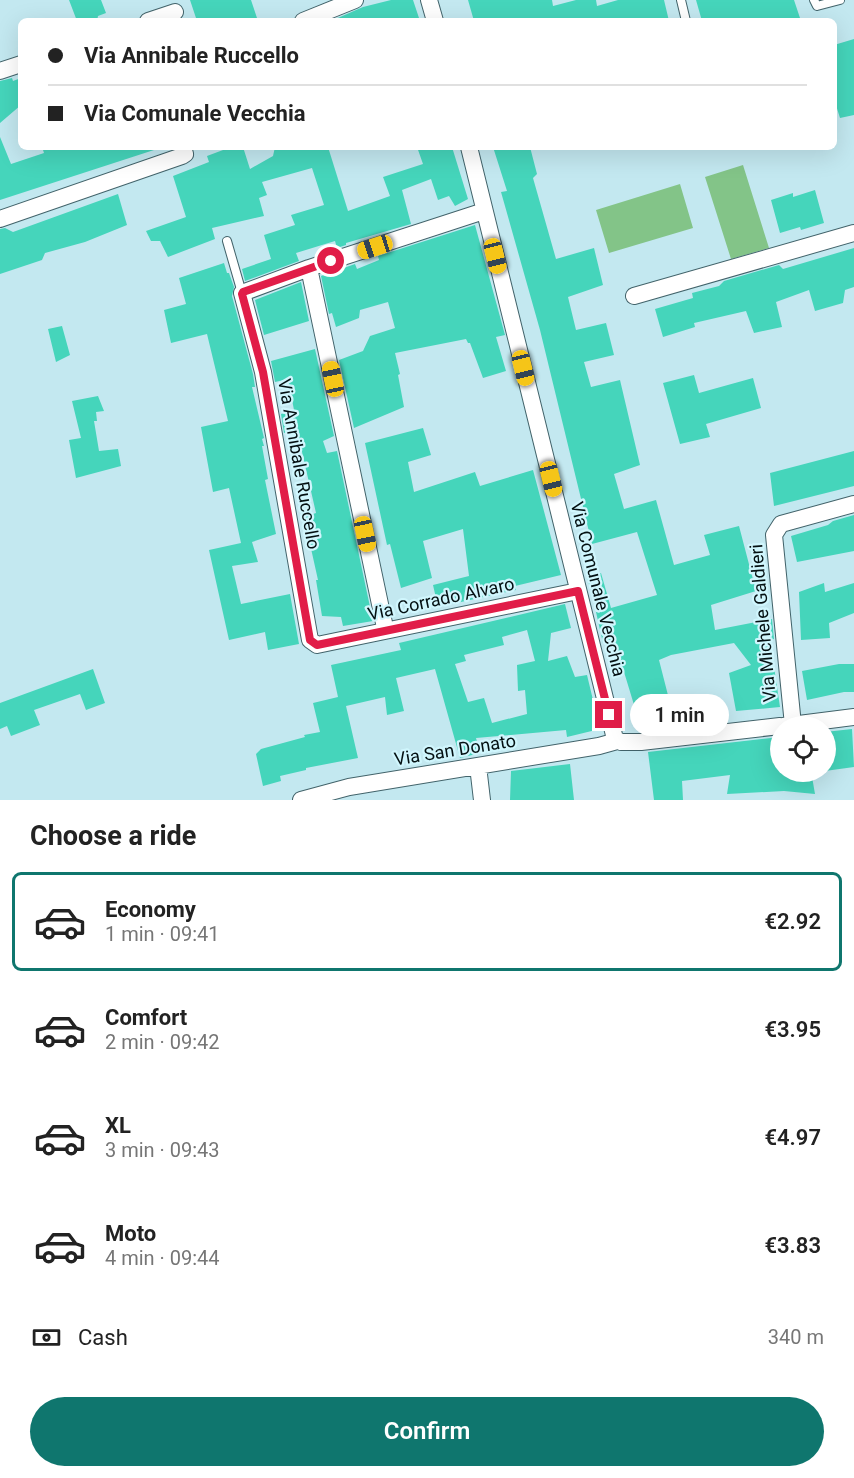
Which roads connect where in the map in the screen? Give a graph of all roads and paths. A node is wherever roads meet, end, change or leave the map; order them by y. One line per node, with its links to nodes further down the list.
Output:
1 (355, 0): 8 (street)
2 (429, 0): 9 (street)
3 (681, 0): 10 (lane)
4 (814, 0): 5 (lane)
5 (840, 0)
6 (175, 11): 7 (street)
7 (156, 18)
8 (310, 18)
9 (434, 18)
10 (685, 18)
11 (18, 64): 12 (street)
12 (0, 70)
13 (184, 150): 16 (street)
14 (470, 150): 15 (street, Via Comunale Vecchia)
15 (484, 211): 19 (street); 23 (street, Via Comunale Vecchia)
16 (0, 219)
17 (854, 233): 21 (street)
18 (226, 241): 20 (lane, Via Annibale Ruccello)
19 (309, 268): 20 (street); 24 (street)
20 (242, 293): 25 (street, Via Annibale Ruccello)
21 (634, 296)
22 (854, 504): 26 (street, Via Michele Galdieri)
23 (578, 591): 25 (street, Via Corrado Alvaro); 30 (street, Via Comunale Vecchia)
24 (384, 623)
25 (313, 644)
26 (784, 716)
27 (854, 717): 28 (street)
28 (836, 719)
29 (770, 728): 30 (street)
30 (617, 741): 31 (street, Via San Donato)
31 (478, 766): 32 (street, Via San Donato); 33 (street)
32 (301, 800)
33 (482, 800)

